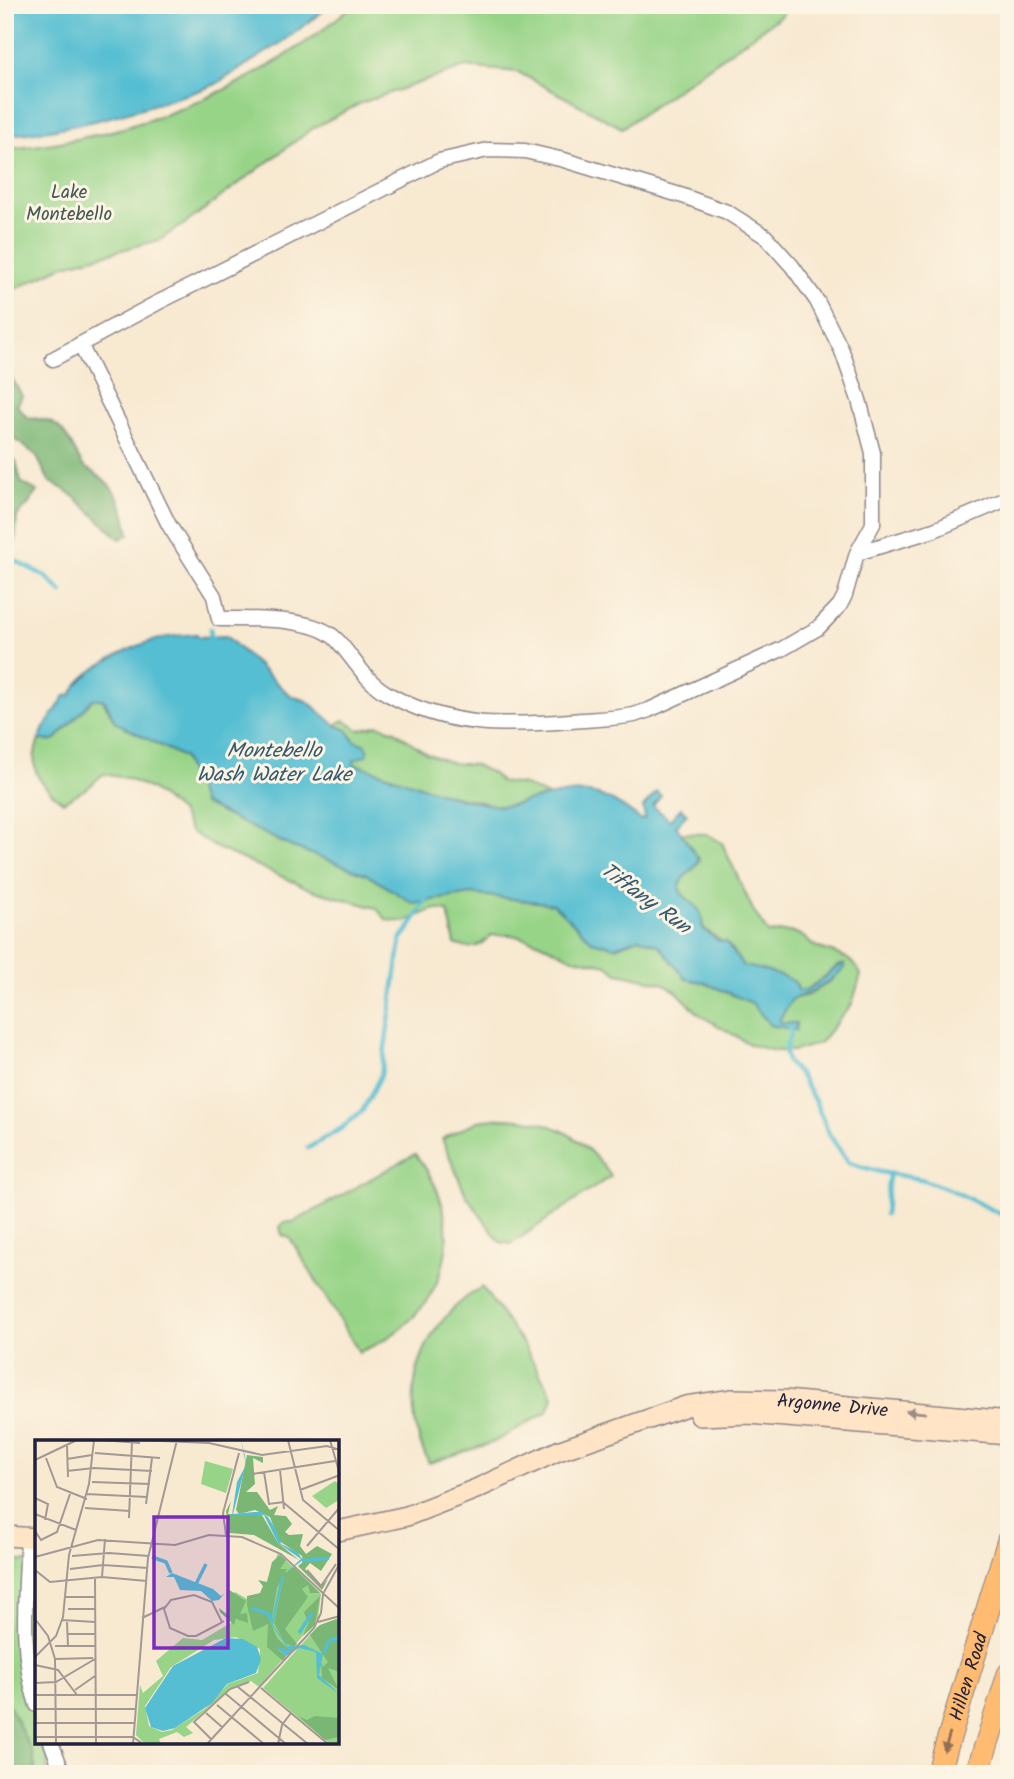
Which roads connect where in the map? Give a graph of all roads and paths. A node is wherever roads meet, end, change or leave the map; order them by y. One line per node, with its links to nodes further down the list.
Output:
1 (80, 344): 2 (street); 4 (street); 4 (street)
2 (52, 359)
3 (1009, 498): 4 (street)
4 (857, 554)
5 (657, 1418): 6 (main road, Argonne Drive, one-way to 5); 7 (main road, Argonne Drive); 8 (main road, Argonne Drive)
6 (1009, 1421)
7 (1009, 1435)
8 (340, 1531)
9 (5, 1536): 10 (main road)
10 (32, 1538): 13 (street)
11 (1009, 1540): 14 (main road, Hillen Road)
12 (1009, 1674): 15 (main road, Hillen Road)
13 (35, 1699)
14 (957, 1710): 15 (main road); 18 (main road, Hillen Road, one-way to 18)
15 (993, 1723): 19 (main road, Hillen Road)
16 (52, 1744): 17 (street)
17 (63, 1774)
18 (937, 1774)
19 (977, 1774)

